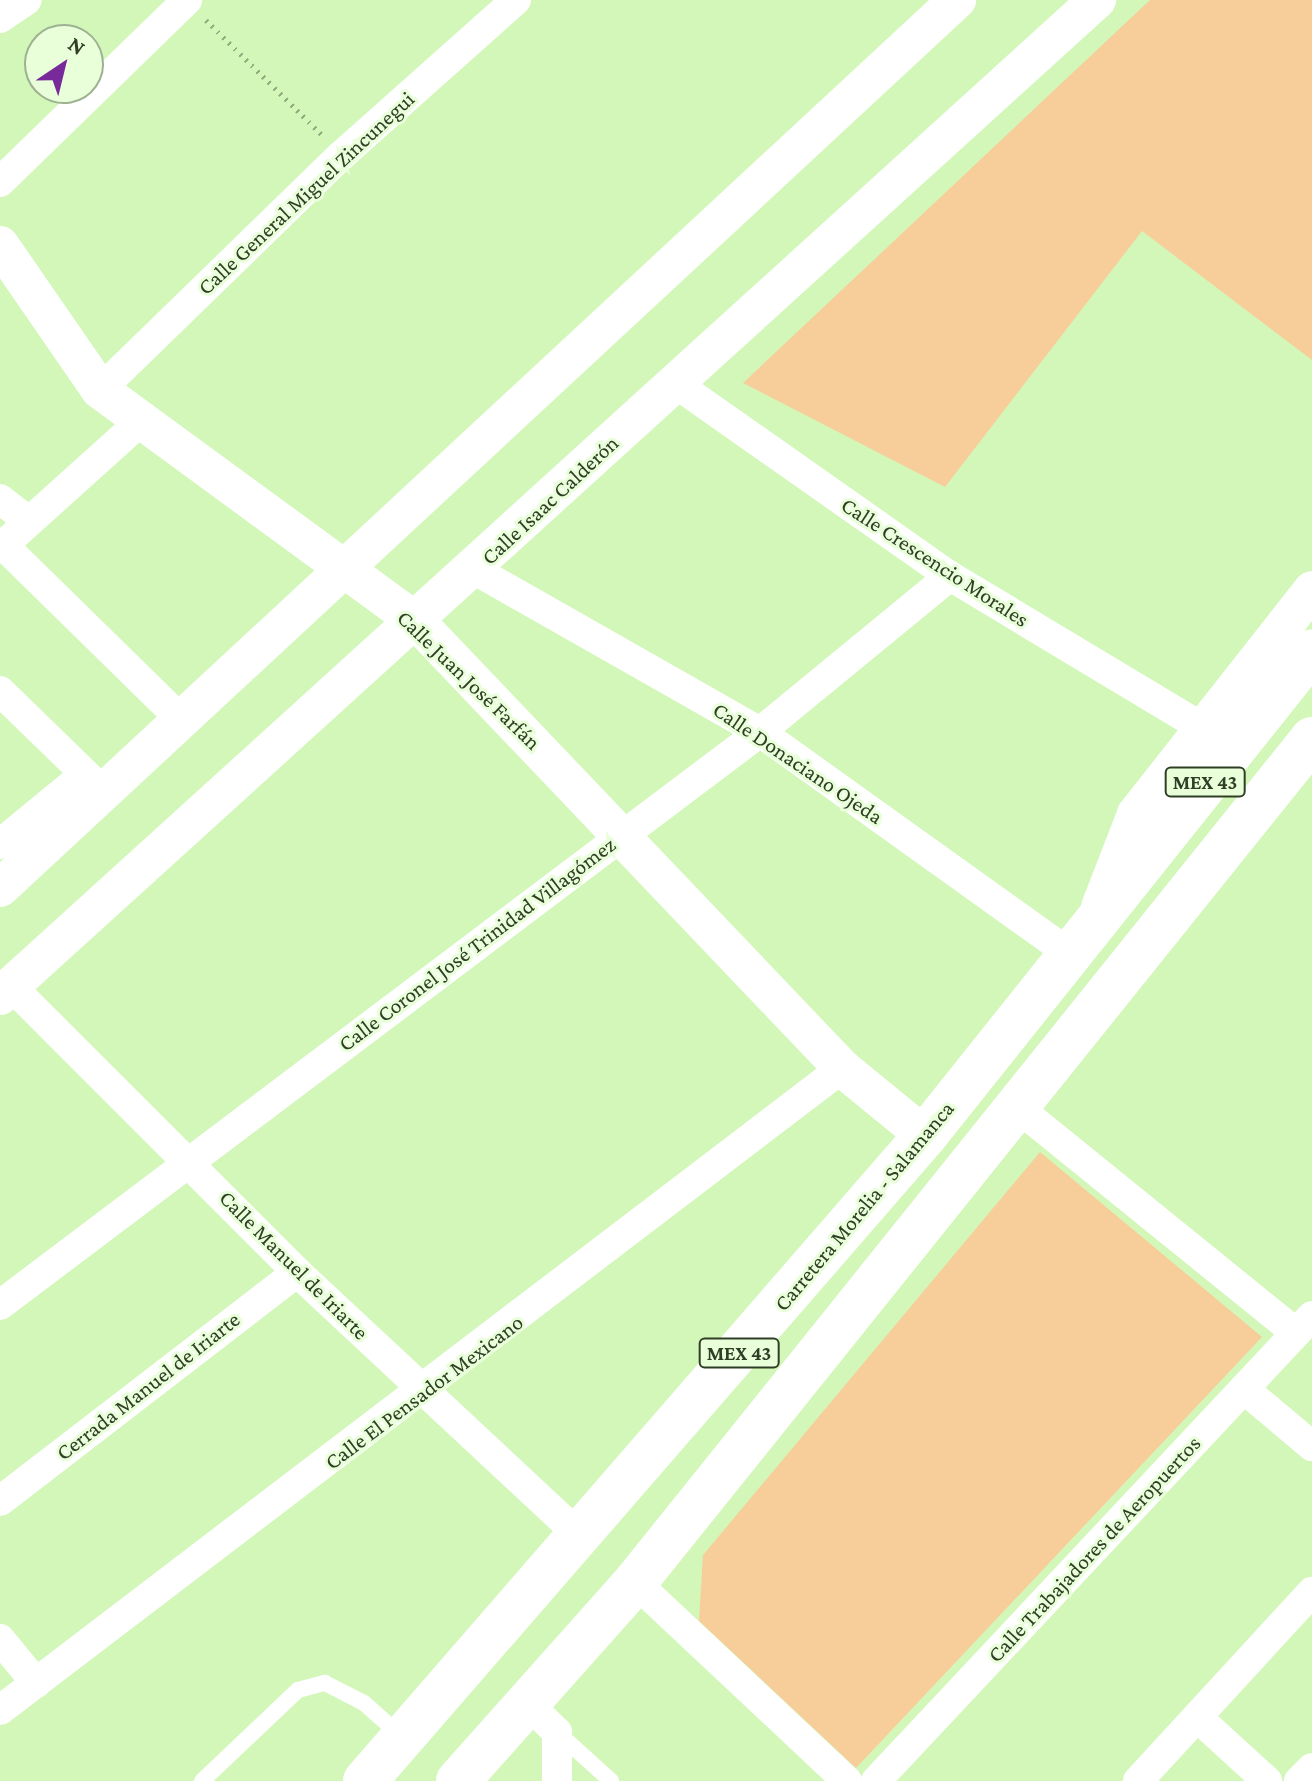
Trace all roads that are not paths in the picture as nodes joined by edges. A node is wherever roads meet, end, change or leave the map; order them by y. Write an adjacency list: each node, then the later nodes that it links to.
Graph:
1 (27, 0): 6 (street)
2 (516, 0): 10 (street, Calle General Miguel Zincunegui)
3 (957, 0): 15 (street)
4 (1097, 0): 9 (street, Calle Isaac Calderón)
5 (188, 1): 7 (street)
6 (0, 18)
7 (0, 182)
8 (0, 245): 10 (street, Calle Juan José Farfán)
9 (675, 383): 16 (street, Calle Isaac Calderón); 17 (street, Calle Crescencio Morales)
10 (100, 390): 11 (street, Calle Juan José Farfán)
11 (139, 423): 13 (street); 15 (street, Calle Juan José Farfán)
12 (0, 499): 13 (street)
13 (27, 520): 14 (street)
14 (2, 546): 22 (street)
15 (338, 567): 19 (street, Calle Juan José Farfán); 22 (street)
16 (475, 570): 19 (street, Calle Isaac Calderón); 24 (street, Calle Donaciano Ojeda)
17 (950, 576): 23 (street, Calle Crescencio Morales); 24 (street, Calle Coronel José Trinidad Villagómez)
18 (1312, 590): 23 (street)
19 (417, 622): 28 (street, Calle Juan José Farfán); 33 (street, Calle Isaac Calderón)
20 (1312, 651): 31 (highway, Carretera Morelia - Salamanca / MEX 43)
21 (0, 691): 27 (street)
22 (182, 720): 27 (street)
23 (1203, 728): 31 (street)
24 (760, 732): 28 (street, Calle Coronel José Trinidad Villagómez); 32 (street, Calle Donaciano Ojeda)
25 (1312, 739): 26 (highway, MEX 43)
26 (1296, 769): 35 (highway, MEX 43)
27 (96, 784): 29 (street); 30 (street)
28 (623, 834): 34 (street, Calle Juan José Farfán); 37 (street, Calle Coronel José Trinidad Villagómez)
29 (0, 844)
30 (0, 888)
31 (1098, 912): 32 (highway, Carretera Morelia - Salamanca / MEX 43)
32 (1067, 952): 36 (highway, Carretera Morelia - Salamanca / MEX 43)
33 (6, 991): 37 (street, Calle Manuel de Iriarte)
34 (842, 1068): 36 (street, Calle Juan José Farfán); 42 (street, Calle El Pensador Mexicano)
35 (1017, 1107): 40 (street); 46 (highway, MEX 43)
36 (925, 1136): 45 (highway, Carretera Morelia - Salamanca / MEX 43)
37 (190, 1160): 38 (street, Calle Manuel de Iriarte); 39 (street, Calle Coronel José Trinidad Villagómez)
38 (297, 1272): 42 (street, Calle Manuel de Iriarte); 44 (street, Cerrada Manuel de Iriarte)
39 (0, 1305)
40 (1304, 1325): 41 (street, Calle Trabajadores de Aeropuertos)
41 (1244, 1389): 43 (street); 62 (street, Calle Trabajadores de Aeropuertos)
42 (424, 1393): 45 (street, Calle Manuel de Iriarte); 49 (street, Calle El Pensador Mexicano)
43 (1312, 1446)
44 (0, 1501)
45 (582, 1538): 54 (highway, Carretera Morelia - Salamanca / MEX 43)
46 (635, 1582): 50 (highway, MEX 43); 61 (street)
47 (1312, 1592): 52 (street)
48 (0, 1639): 49 (street)
49 (36, 1683): 51 (street, Calle El Pensador Mexicano)
50 (527, 1703): 53 (street); 58 (highway, MEX 43)
51 (0, 1710)
52 (1197, 1717): 63 (street); 64 (street)
53 (557, 1732): 59 (street); 60 (lane)
54 (406, 1740): 56 (lane); 57 (highway, Carretera Morelia - Salamanca / MEX 43)
55 (1312, 1768): 65 (street)
56 (202, 1781)
57 (365, 1781)
58 (458, 1781)
59 (557, 1781)
60 (611, 1781)
61 (847, 1781)
62 (876, 1781)
63 (1138, 1781)
64 (1267, 1781)
65 (1299, 1781)

